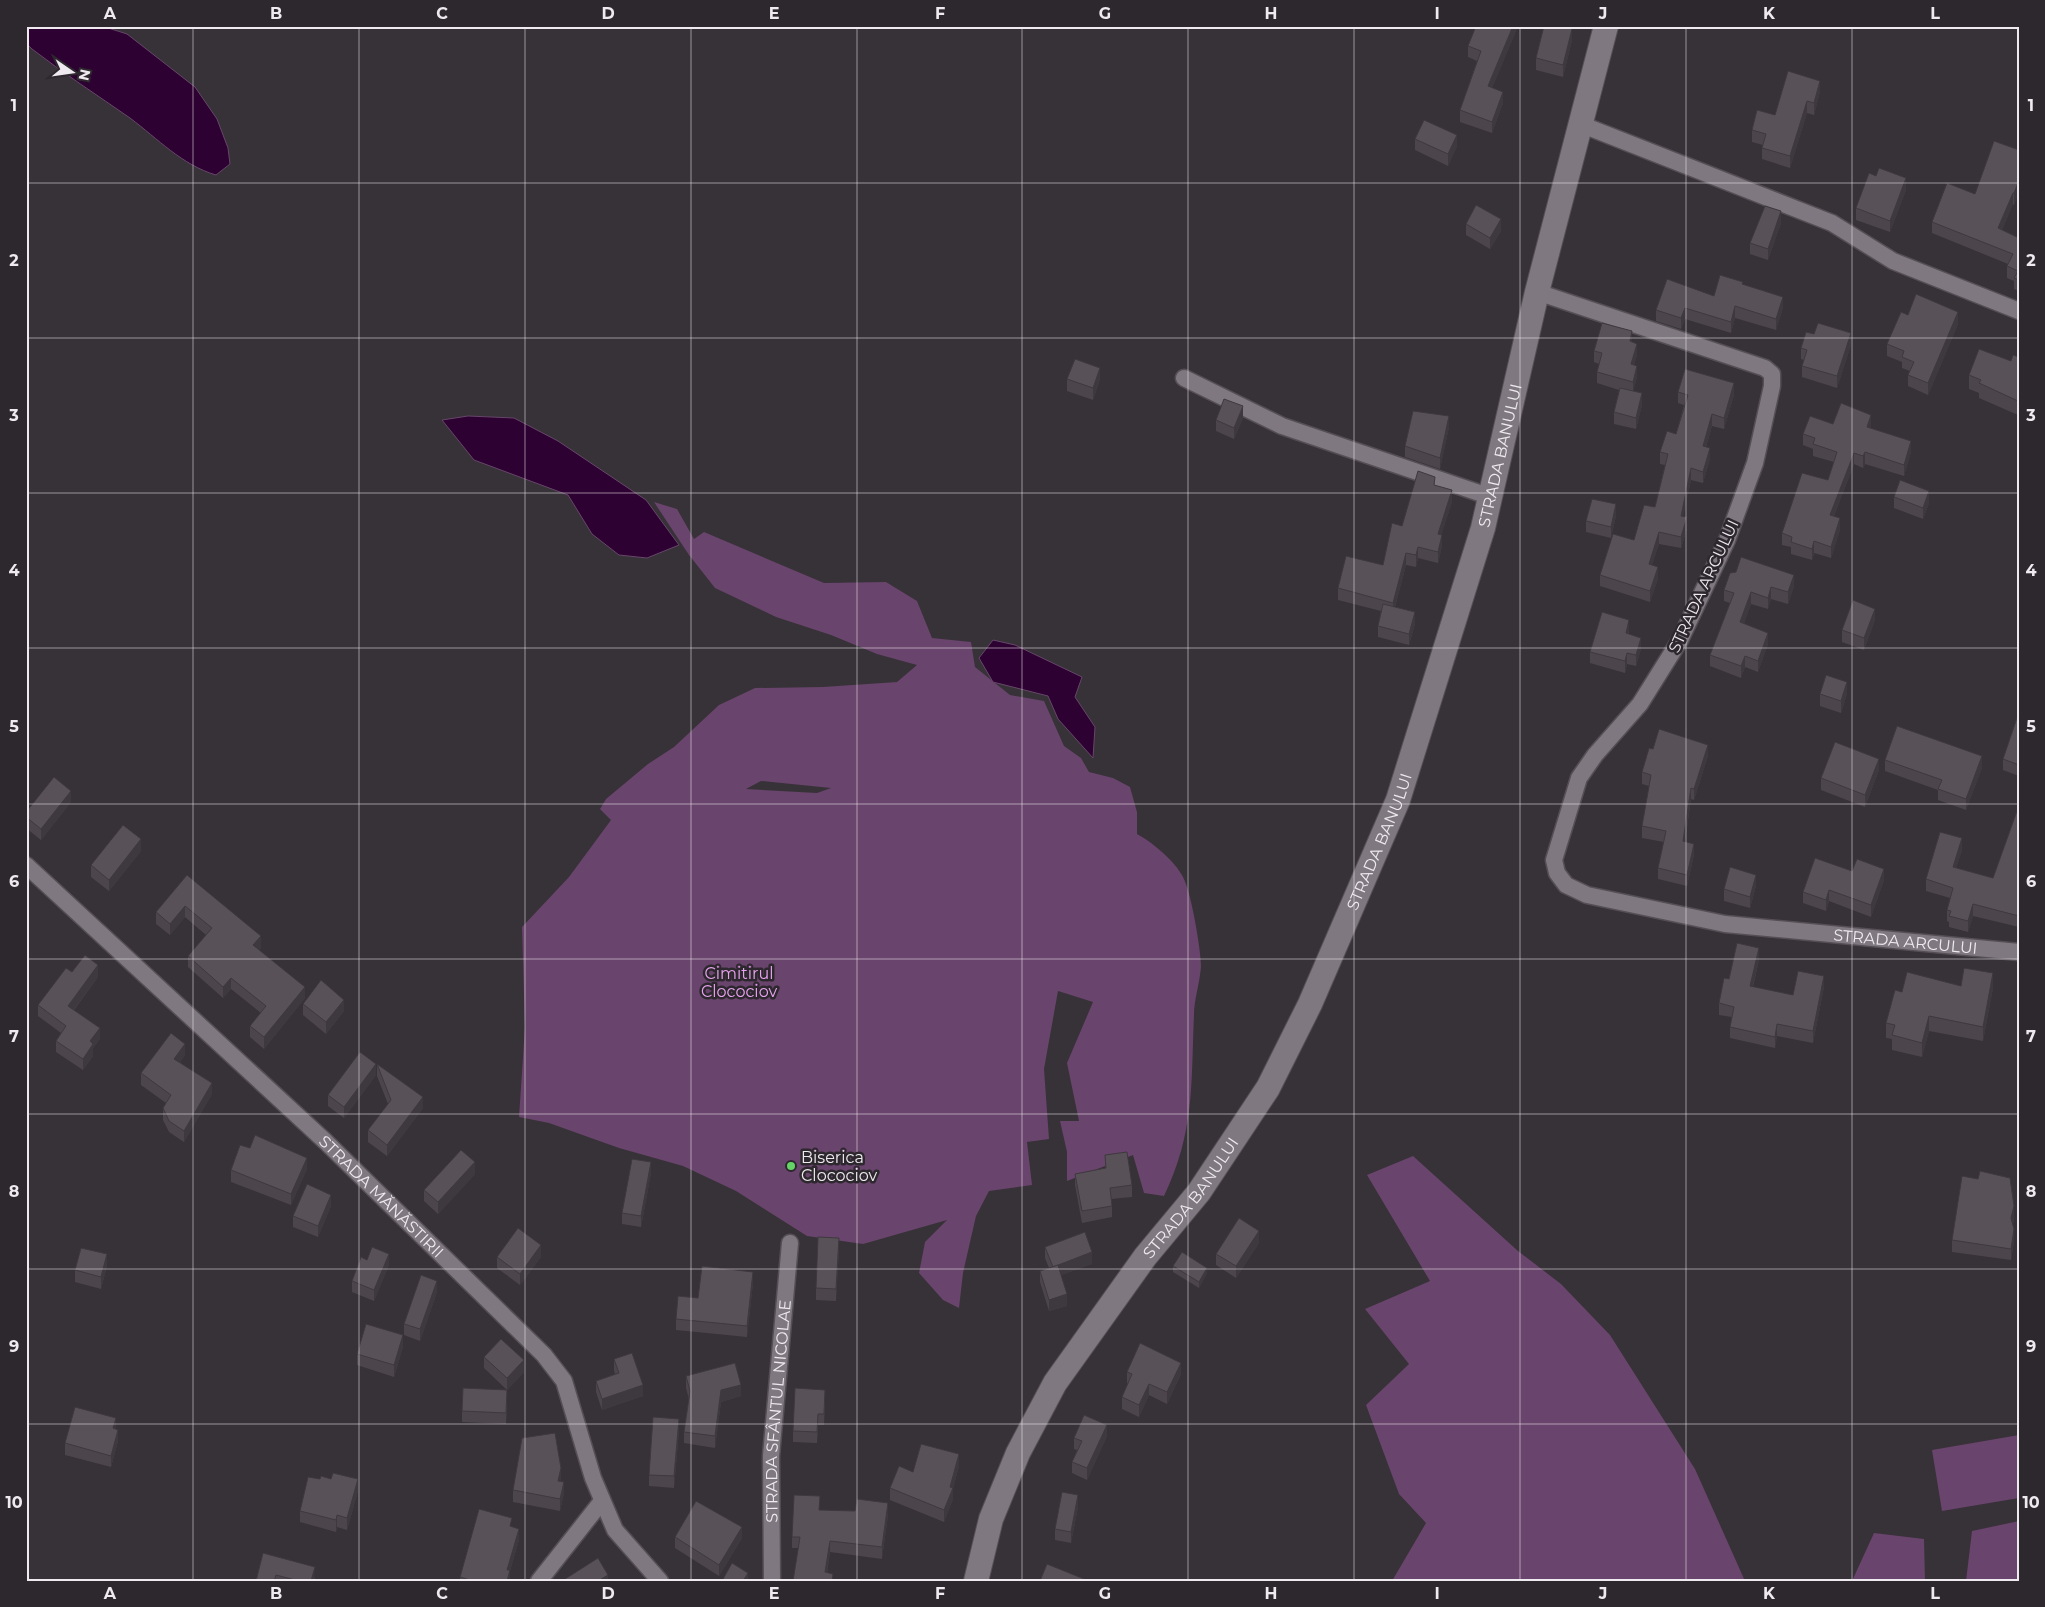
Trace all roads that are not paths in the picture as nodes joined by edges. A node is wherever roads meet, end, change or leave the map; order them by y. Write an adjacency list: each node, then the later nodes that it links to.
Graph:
1 (1606, 26): 2 (street, STRADA BANULUI)
2 (1580, 124): 3 (street, STRADA BANULUI); 4 (street)
3 (1537, 292): 6 (street, STRADA BANULUI); 8 (street, STRADA ARCULUI)
4 (2019, 311)
5 (1184, 378): 6 (street)
6 (1491, 497): 14 (street, STRADA BANULUI)
7 (26, 865): 10 (street, STRADA MĂNĂSTIRII)
8 (2019, 952)
9 (790, 1243): 13 (street, STRADA SFÂNTUL NICOLAE)
10 (602, 1501): 11 (street); 12 (street, STRADA MĂNĂSTIRII)
11 (539, 1581)
12 (660, 1581)
13 (772, 1581)
14 (976, 1581)

